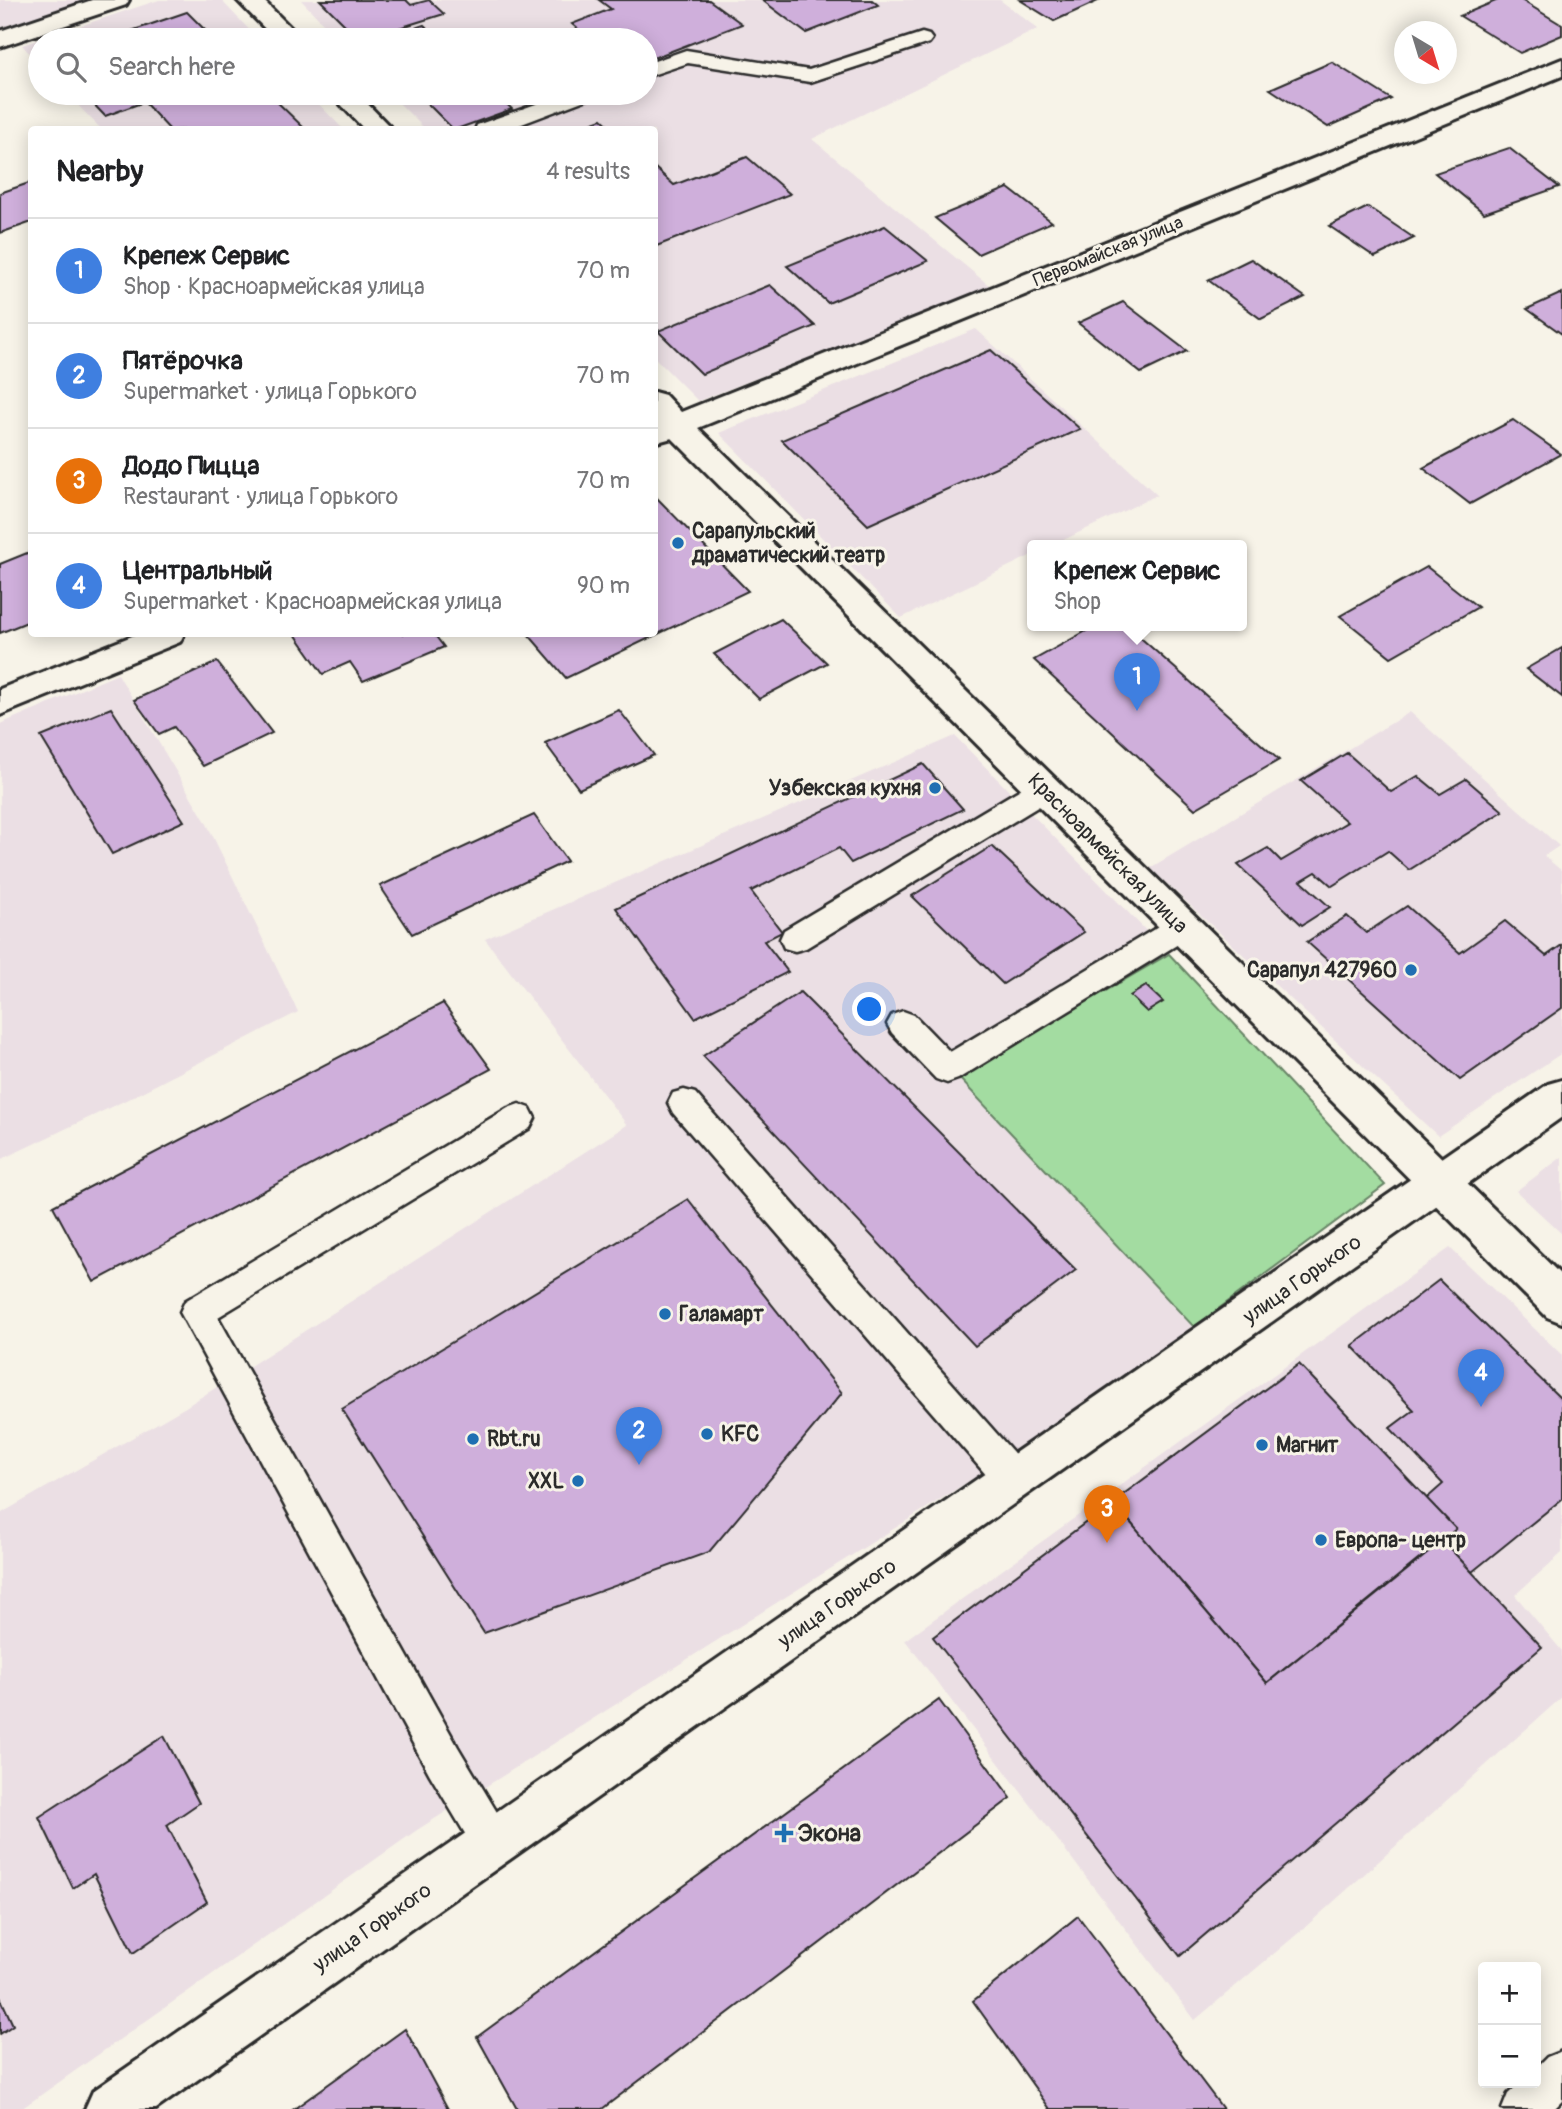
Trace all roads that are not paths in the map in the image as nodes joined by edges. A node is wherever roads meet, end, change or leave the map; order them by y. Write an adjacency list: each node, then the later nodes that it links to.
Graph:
1 (117, 0): 3 (street)
2 (249, 0): 4 (street)
3 (33, 28)
4 (278, 28)
5 (28, 30): 6 (street)
6 (0, 39)
7 (922, 39): 8 (lane)
8 (658, 66)
9 (1562, 67): 14 (street, Первомайская улица)
10 (355, 105): 12 (street)
11 (553, 105): 13 (lane)
12 (376, 126)
13 (496, 126)
14 (662, 420): 17 (street, Красноармейская улица)
15 (162, 637): 16 (street)
16 (0, 703)
17 (1044, 789): 18 (street, Красноармейская улица); 19 (lane)
18 (1182, 928): 20 (lane); 24 (street, Красноармейская улица)
19 (795, 939)
20 (903, 1024)
21 (1562, 1096): 24 (street, улица Горького)
22 (684, 1103): 26 (lane)
23 (519, 1118): 27 (lane)
24 (1439, 1184): 25 (street, Красноармейская улица); 26 (street, улица Горького)
25 (1562, 1304)
26 (1014, 1480): 27 (street, улица Горького)
27 (494, 1843): 29 (street, улица Горького)
28 (1562, 2072): 30 (lane)
29 (111, 2109)
30 (1523, 2109)

